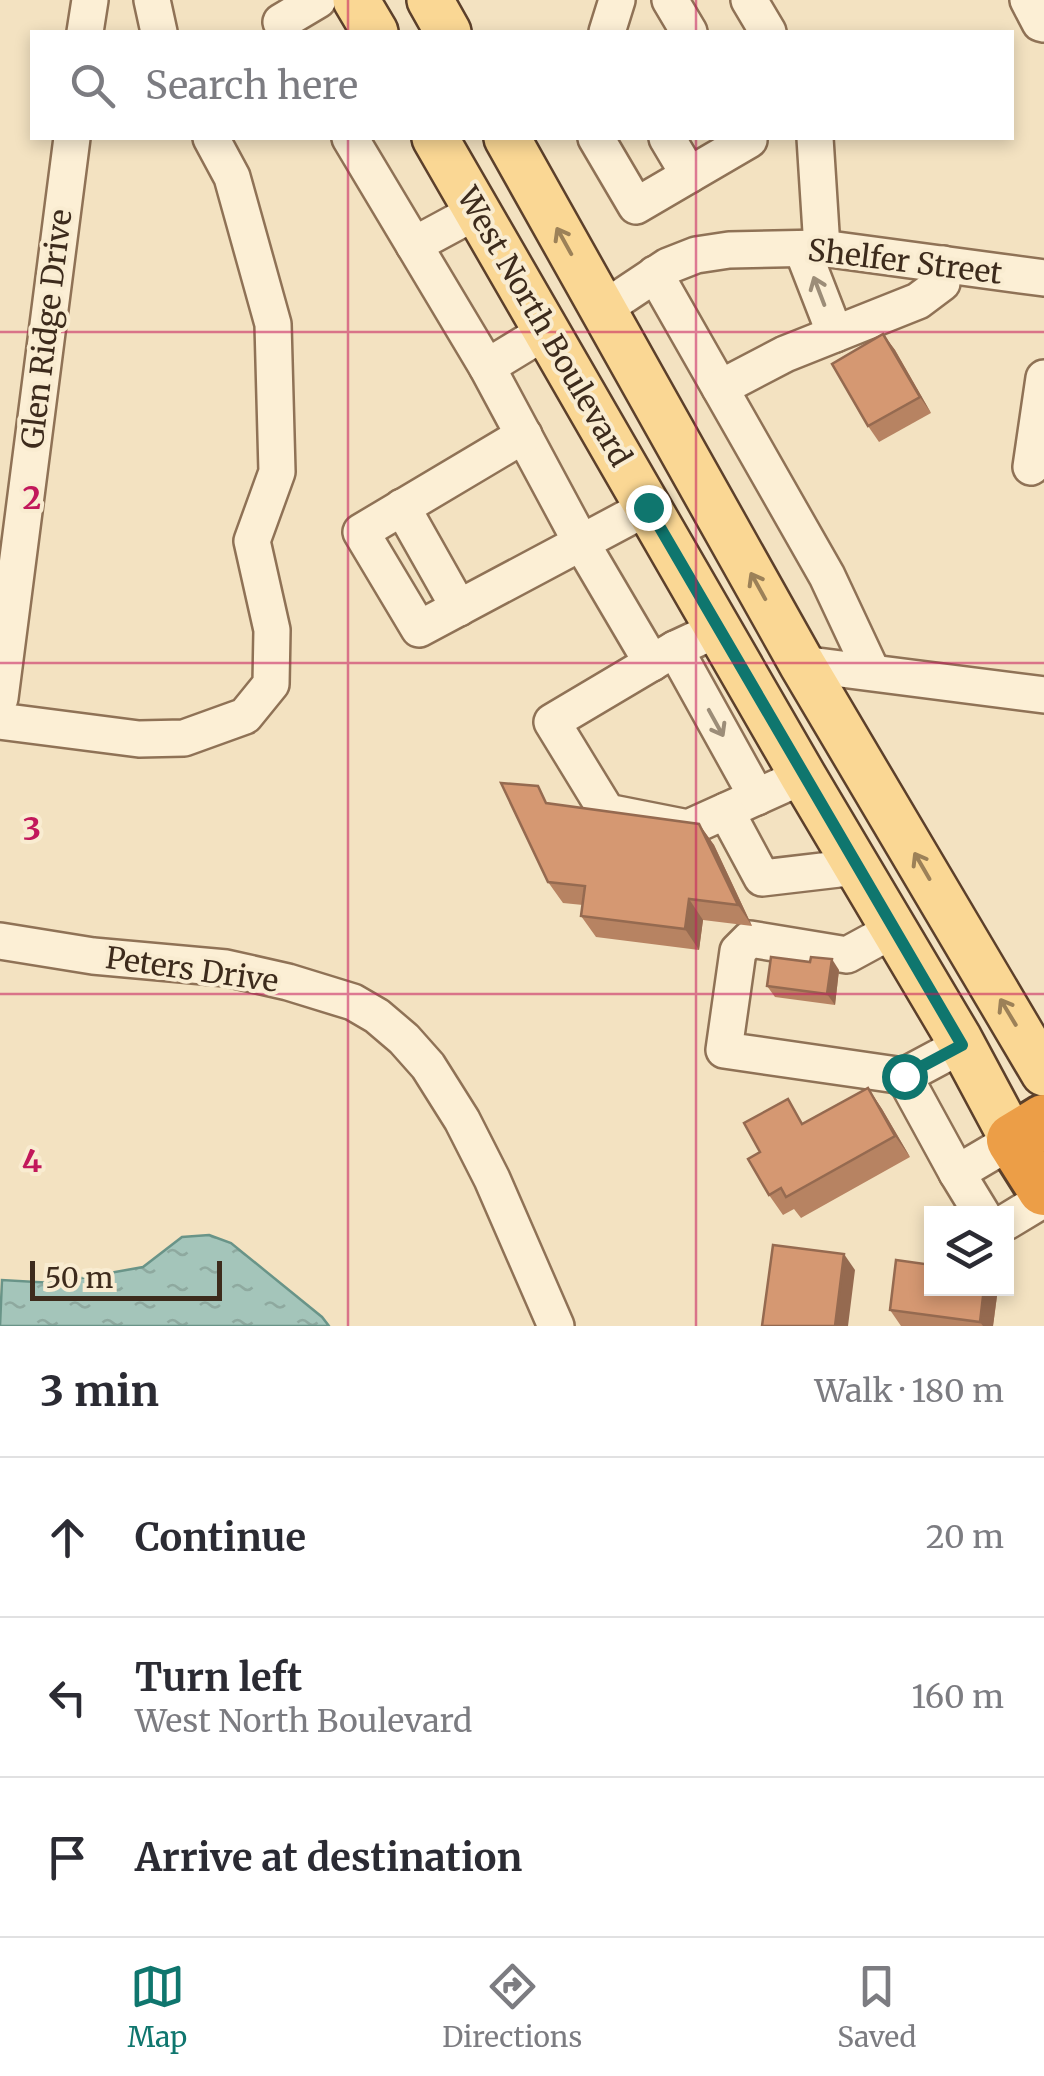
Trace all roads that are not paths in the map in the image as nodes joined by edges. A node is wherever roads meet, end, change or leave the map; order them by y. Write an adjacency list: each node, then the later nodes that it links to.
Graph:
1 (90, 0): 12 (street)
2 (152, 0): 13 (street)
3 (318, 0): 10 (street)
4 (356, 0): 14 (main road)
5 (430, 0): 15 (main road)
6 (617, 0): 16 (street)
7 (670, 0): 17 (street)
8 (749, 0): 18 (street)
9 (1028, 0): 11 (street)
10 (279, 18)
11 (1044, 24)
12 (86, 30)
13 (159, 30)
14 (374, 30)
15 (447, 30)
16 (608, 30)
17 (688, 30)
18 (767, 30)
19 (72, 140): 53 (street, Glen Ridge Drive)
20 (211, 140): 54 (street)
21 (351, 140): 30 (street)
22 (436, 140): 29 (main road, West North Boulevard)
23 (508, 140): 35 (main road, West North Boulevard, one-way to 23)
24 (597, 140): 28 (street)
25 (668, 140): 28 (street)
26 (749, 140): 28 (street)
27 (815, 140): 31 (street)
28 (689, 175)
29 (477, 211): 30 (street); 36 (main road, West North Boulevard)
30 (414, 245): 38 (street)
31 (812, 248): 32 (street, Shelfer Street); 33 (street, Shelfer Street); 37 (street, one-way to 31)
32 (943, 264): 34 (street, Shelfer Street); 37 (street)
33 (655, 274): 35 (street, Shelfer Street); 40 (street)
34 (1044, 278)
35 (602, 310): 50 (main road, West North Boulevard, one-way to 35)
36 (546, 331): 38 (street); 41 (main road, West North Boulevard)
37 (835, 334): 40 (street)
38 (488, 368): 42 (street)
39 (1044, 378): 43 (street)
40 (720, 388): 51 (street)
41 (598, 420): 45 (main road, West North Boulevard); 50 (main road)
42 (524, 435): 44 (street); 46 (street)
43 (1031, 467)
44 (402, 507): 47 (street); 47 (street)
45 (648, 507): 46 (street); 48 (main road, West North Boulevard)
46 (582, 544): 47 (street); 49 (street)
47 (458, 608)
48 (718, 628): 49 (street); 55 (main road, West North Boulevard)
49 (664, 656): 56 (street, one-way to 56); 56 (street)
50 (802, 664): 51 (street); 61 (main road, West North Boulevard, one-way to 50)
51 (872, 672): 52 (street)
52 (1044, 695)
53 (0, 698)
54 (0, 721)
55 (803, 776): 56 (street); 57 (main road, West North Boulevard)
56 (742, 804): 57 (street)
57 (856, 867): 58 (main road, West North Boulevard)
58 (893, 930): 60 (main road, West North Boulevard); 62 (street)
59 (0, 942): 69 (street, Peters Drive)
60 (962, 1045): 62 (street); 63 (main road, West North Boulevard)
61 (1044, 1073)
62 (904, 1076): 64 (street)
63 (1028, 1130): 64 (street); 65 (highway)
64 (957, 1173): 67 (street)
65 (1044, 1189)
66 (1044, 1199): 68 (street)
67 (977, 1206)
68 (1014, 1217)
69 (556, 1326)

